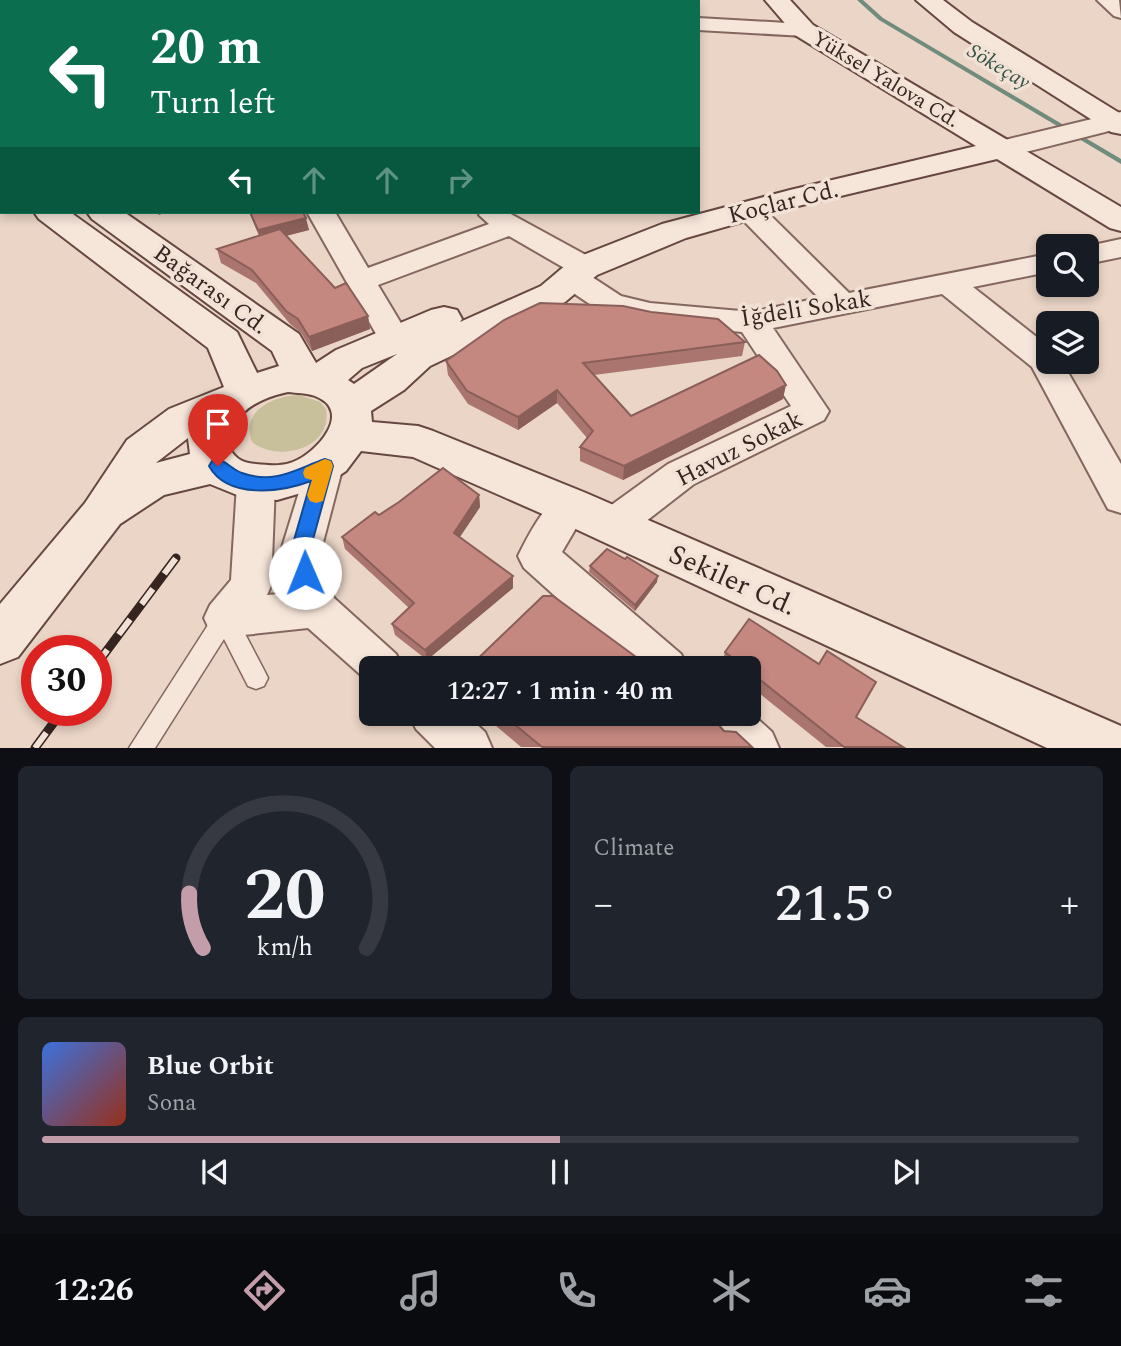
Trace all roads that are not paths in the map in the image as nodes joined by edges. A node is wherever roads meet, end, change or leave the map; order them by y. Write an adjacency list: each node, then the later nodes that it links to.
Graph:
1 (777, 0): 6 (main road, Yüksel Yalova Cd.)
2 (928, 0): 7 (main road)
3 (1107, 0): 4 (street)
4 (1121, 12)
5 (700, 24): 6 (street)
6 (804, 30): 8 (main road, Yüksel Yalova Cd.)
7 (1114, 124): 8 (main road, Koçlar Cd.)
8 (1013, 148): 9 (main road, Koçlar Cd.); 14 (main road, Yüksel Yalova Cd.)
9 (749, 210): 18 (main road, Koçlar Cd.); 21 (street)
10 (53, 214): 24 (main road)
11 (106, 214): 25 (main road, Bağarası Cd.)
12 (322, 214): 19 (street)
13 (498, 219): 18 (street, İğdeli Sokak); 19 (street)
14 (1121, 221)
15 (1121, 248): 16 (street)
16 (1099, 253)
17 (1036, 266): 20 (street, İğdeli Sokak)
18 (578, 272): 22 (street, İğdeli Sokak); 23 (main road, Koçlar Cd.); 25 (main road, Koçlar Cd.)
19 (360, 281): 23 (street)
20 (949, 284): 21 (street, İğdeli Sokak); 28 (street)
21 (842, 304): 22 (street, İğdeli Sokak)
22 (752, 322): 31 (street, Havuz Sokak)
23 (395, 340): 25 (main road, Koçlar Cd.)
24 (239, 395): 25 (main road); 26 (main road); 30 (main road)
25 (330, 413): 27 (main road); 29 (main road, Sekiler Cd.); 32 (street)
26 (218, 466): 27 (main road); 30 (main road)
27 (256, 484): 33 (street)
28 (1121, 498)
29 (570, 506): 31 (main road, Sekiler Cd.); 36 (street)
30 (101, 516): 34 (main road)
31 (613, 525): 43 (main road, Sekiler Cd.)
32 (316, 609): 33 (street); 35 (street)
33 (225, 618): 37 (lane); 40 (lane)
34 (0, 641)
35 (368, 656)
36 (652, 656)
37 (256, 678)
38 (445, 726): 41 (street)
39 (732, 726): 42 (street)
40 (141, 747)
41 (469, 747)
42 (756, 747)
43 (1108, 747)

